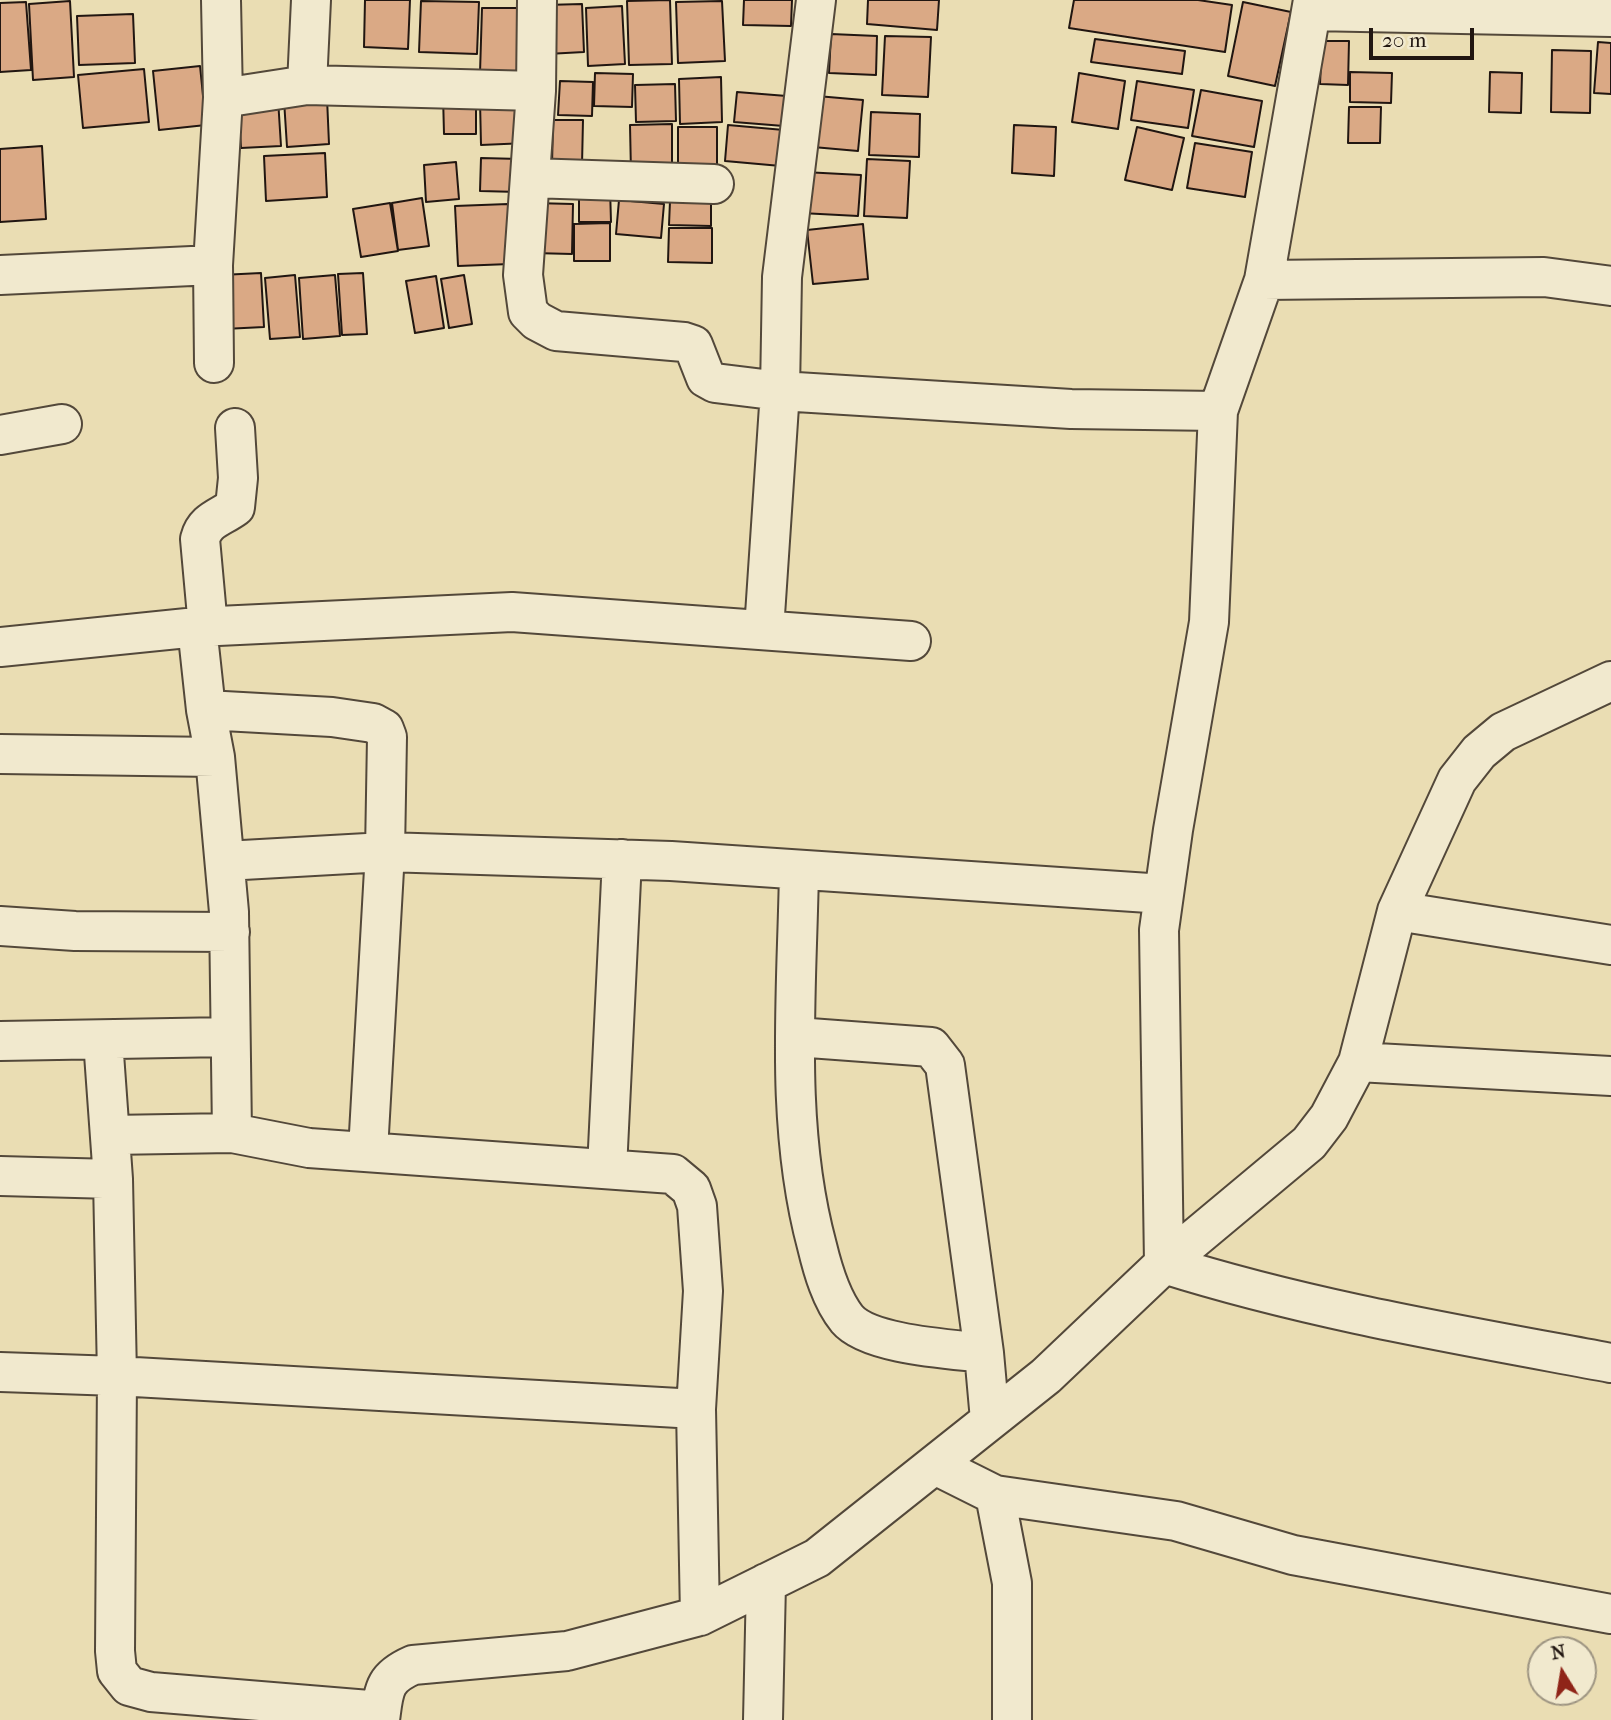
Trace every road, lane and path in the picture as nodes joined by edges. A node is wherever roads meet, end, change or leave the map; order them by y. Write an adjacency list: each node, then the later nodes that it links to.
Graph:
1 (221, 0): 9 (street)
2 (311, 0): 7 (street)
3 (537, 0): 8 (street)
4 (816, 0): 17 (street)
5 (1312, 5): 6 (street); 14 (street)
6 (1595, 11)
7 (307, 85): 8 (street); 9 (street)
8 (536, 90): 10 (street)
9 (223, 98): 12 (street)
10 (530, 178): 11 (street); 17 (street)
11 (715, 184)
12 (213, 265): 13 (street); 16 (street)
13 (0, 275)
14 (1264, 280): 15 (street); 18 (street)
15 (1611, 286)
16 (214, 363)
17 (780, 391): 18 (street); 23 (street)
18 (1218, 411): 34 (street)
19 (62, 424): 21 (street)
20 (235, 428): 22 (street)
21 (0, 435)
22 (202, 627): 23 (street); 25 (street); 27 (street)
23 (764, 630): 24 (street)
24 (911, 641)
25 (0, 647)
26 (1611, 681): 35 (street)
27 (206, 710): 29 (street); 30 (street)
28 (0, 754): 29 (street)
29 (215, 757): 32 (street)
30 (384, 852): 31 (street); 32 (street); 47 (street)
31 (622, 859): 33 (street); 48 (street)
32 (225, 861): 37 (street)
33 (799, 870): 34 (street); 40 (street)
34 (1164, 894): 51 (street)
35 (1397, 911): 38 (street); 43 (street)
36 (0, 926): 37 (street)
37 (230, 932): 39 (street)
38 (1611, 945)
39 (229, 1037): 41 (street); 45 (street)
40 (796, 1037): 52 (street); 52 (street)
41 (103, 1040): 42 (street); 46 (street)
42 (0, 1041)
43 (1357, 1062): 44 (street); 51 (street)
44 (1611, 1076)
45 (232, 1133): 46 (street); 47 (street)
46 (110, 1135): 50 (street)
47 (368, 1152): 48 (street)
48 (607, 1169): 56 (street)
49 (0, 1176): 50 (street)
50 (113, 1179): 55 (street)
51 (1164, 1264): 53 (street); 57 (street)
52 (984, 1353): 57 (street)
53 (1611, 1363)
54 (0, 1372): 55 (street)
55 (117, 1376): 56 (street); 63 (street)
56 (696, 1409): 62 (street)
57 (990, 1420): 58 (street)
58 (935, 1465): 59 (street); 60 (street)
59 (995, 1495): 61 (street); 65 (street)
60 (766, 1583): 62 (street); 64 (street)
61 (1611, 1614)
62 (699, 1616): 63 (street)
63 (380, 1716)
64 (763, 1720)
65 (1012, 1720)

